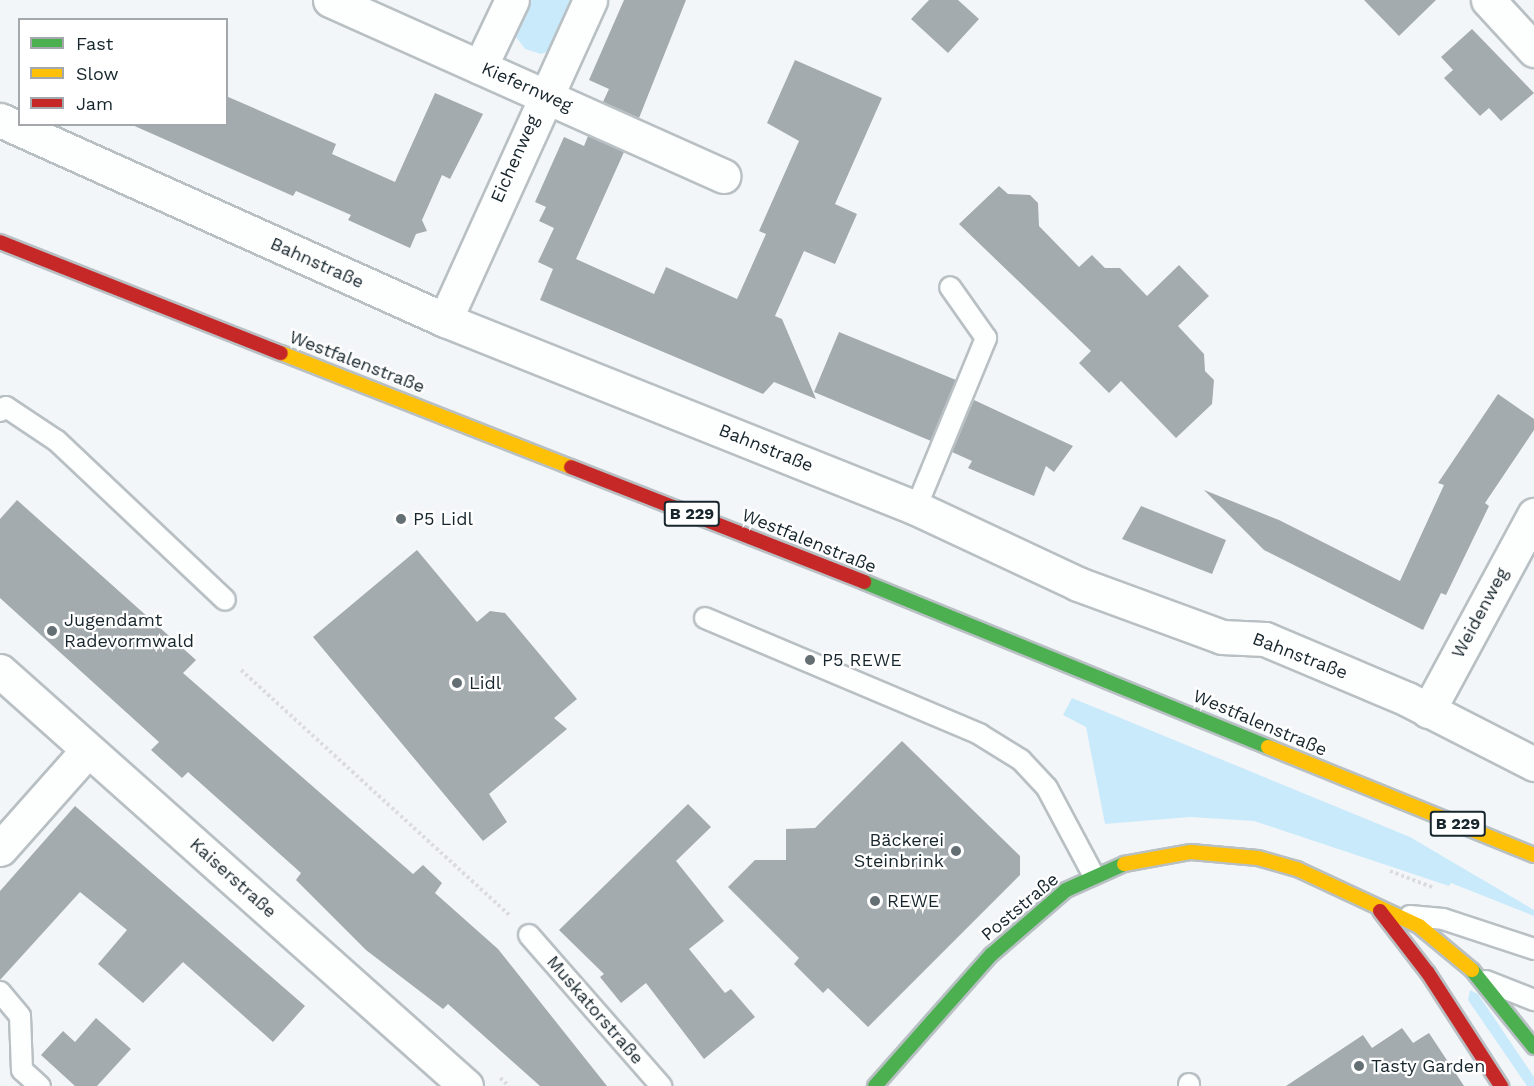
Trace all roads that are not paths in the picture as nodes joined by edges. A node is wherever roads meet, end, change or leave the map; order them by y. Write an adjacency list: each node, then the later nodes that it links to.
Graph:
1 (330, 0): 6 (street, Kiefernweg)
2 (512, 0): 6 (street)
3 (590, 0): 7 (street, Eichenweg)
4 (1488, 0): 5 (street)
5 (1534, 50)
6 (480, 67): 7 (street, Kiefernweg)
7 (544, 95): 9 (street, Kiefernweg); 12 (street, Eichenweg)
8 (0, 120): 12 (street, Bahnstraße)
9 (723, 176)
10 (0, 242): 23 (main road, Westfalenstraße / B 229)
11 (950, 287): 14 (lane)
12 (445, 320): 14 (street, Bahnstraße)
13 (0, 411): 16 (lane)
14 (916, 508): 19 (street, Bahnstraße)
15 (1534, 515): 19 (street, Weidenweg)
16 (225, 600)
17 (705, 618): 24 (lane)
18 (0, 671): 20 (street, Kaiserstraße)
19 (1428, 711): 21 (street, Bahnstraße)
20 (88, 750): 22 (street); 34 (street, Kaiserstraße)
21 (1534, 764)
22 (0, 849)
23 (1534, 855)
24 (1093, 874): 25 (main road, Poststraße); 36 (main road, Poststraße)
25 (1374, 906): 26 (main road, Poststraße); 37 (main road, Poststraße)
26 (1396, 915): 28 (lane); 29 (main road, Poststraße)
27 (530, 934): 35 (lane, Muskatorstraße)
28 (1534, 949)
29 (1484, 980): 31 (lane); 32 (main road, Poststraße)
30 (0, 992): 33 (lane)
31 (1534, 1000)
32 (1534, 1047)
33 (40, 1086)
34 (466, 1086)
35 (661, 1086)
36 (876, 1086)
37 (1501, 1086)

